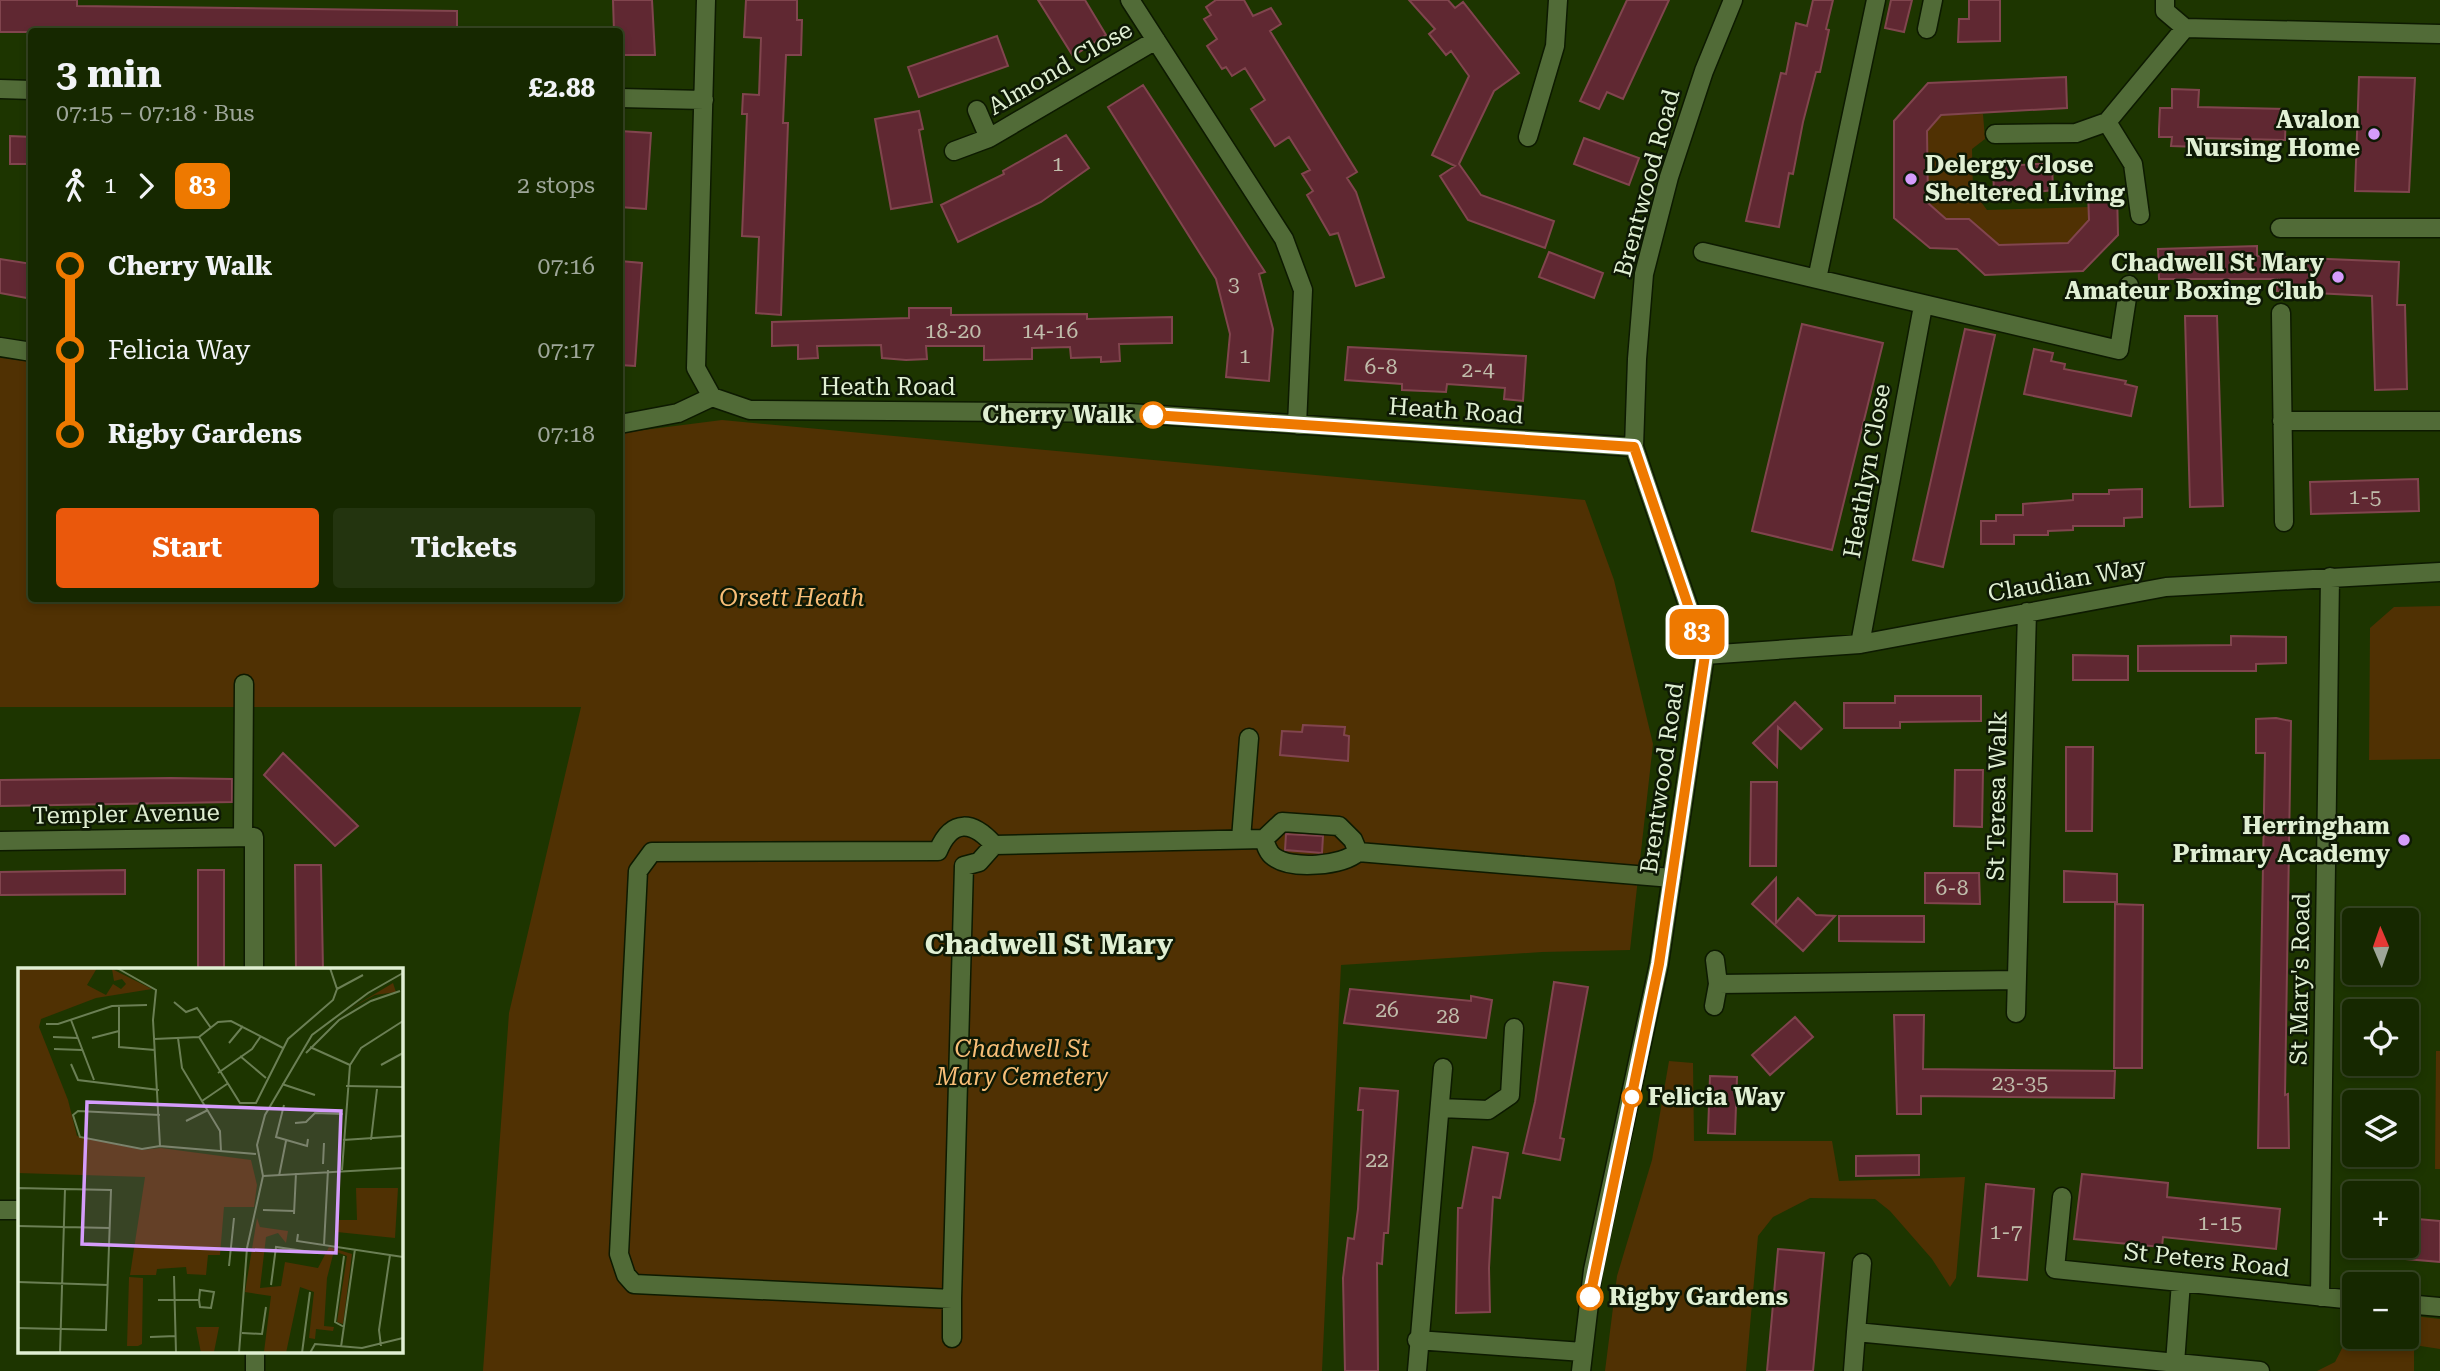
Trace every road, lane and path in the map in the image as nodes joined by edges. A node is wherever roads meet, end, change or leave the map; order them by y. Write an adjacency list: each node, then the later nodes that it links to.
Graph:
1 (706, 0): 15 (street)
2 (1130, 0): 11 (street)
3 (1558, 0): 19 (street)
4 (1733, 0): 37 (street, Brentwood Road)
5 (1876, 0): 26 (street)
6 (1933, 0): 9 (street)
7 (2165, 0): 8 (street)
8 (2185, 28): 10 (street); 17 (street)
9 (1927, 29)
10 (2440, 34)
11 (1156, 40): 20 (street, Almond Close); 36 (street)
12 (0, 89): 13 (street)
13 (28, 90)
14 (623, 99): 15 (street)
15 (704, 100): 32 (street)
16 (977, 110): 20 (street, Almond Close)
17 (2107, 121): 18 (street); 22 (street)
18 (1995, 134)
19 (1528, 137)
20 (989, 138): 21 (street, Almond Close)
21 (954, 151)
22 (2140, 215)
23 (2280, 228): 24 (street)
24 (2440, 228)
25 (1703, 252): 26 (street)
26 (1817, 279): 28 (street)
27 (2129, 285): 28 (street)
28 (1923, 306): 42 (street, Heathlyn Close)
29 (2281, 313): 33 (street)
30 (0, 347): 31 (street)
31 (28, 351)
32 (712, 397): 35 (street); 36 (street, Heath Road)
33 (2282, 421): 34 (street); 38 (street)
34 (2440, 421)
35 (623, 423)
36 (1297, 425): 37 (street, Heath Road)
37 (1634, 447): 43 (street, Brentwood Road)
38 (2284, 522)
39 (2440, 572): 40 (street, Claudian Way)
40 (2330, 578): 41 (street, Claudian Way); 69 (street, St Mary's Road)
41 (2026, 612): 42 (street, Claudian Way); 57 (street, St Teresa Walk)
42 (1860, 645): 43 (street, Claudian Way)
43 (1705, 655): 54 (street, Brentwood Road)
44 (244, 684): 46 (street)
45 (1249, 738): 47 (street)
46 (248, 837): 49 (street, Templer Avenue); 56 (street)
47 (1241, 839): 48 (street); 50 (street)
48 (1264, 839): 52 (street); 52 (street)
49 (0, 841)
50 (994, 845): 51 (street); 53 (street)
51 (938, 851): 53 (street); 70 (street)
52 (1358, 852): 54 (street)
53 (964, 866): 70 (street)
54 (1672, 878): 77 (street, Brentwood Road)
55 (1714, 960): 58 (street)
56 (254, 968)
57 (2017, 980): 58 (street); 60 (street, St Teresa Walk)
58 (1718, 984): 59 (street)
59 (1714, 1006)
60 (2016, 1013)
61 (1514, 1028): 63 (street)
62 (1443, 1068): 63 (street)
63 (1440, 1108): 76 (street)
64 (2062, 1197): 68 (street, St Peters Road)
65 (0, 1210): 66 (street)
66 (18, 1210)
67 (1862, 1263): 74 (street)
68 (2181, 1282): 69 (street, St Peters Road); 78 (street)
69 (2320, 1297): 71 (street, St Peters Road)
70 (952, 1299): 75 (street)
71 (2342, 1299)
72 (2419, 1305): 73 (street)
73 (2440, 1307)
74 (1856, 1332): 78 (street); 81 (street)
75 (952, 1338)
76 (1417, 1340): 77 (street); 79 (street)
77 (1583, 1352): 80 (street, Brentwood Road)
78 (2175, 1363): 82 (street)
79 (1417, 1371)
80 (1581, 1371)
81 (1853, 1371)
82 (2260, 1371)

